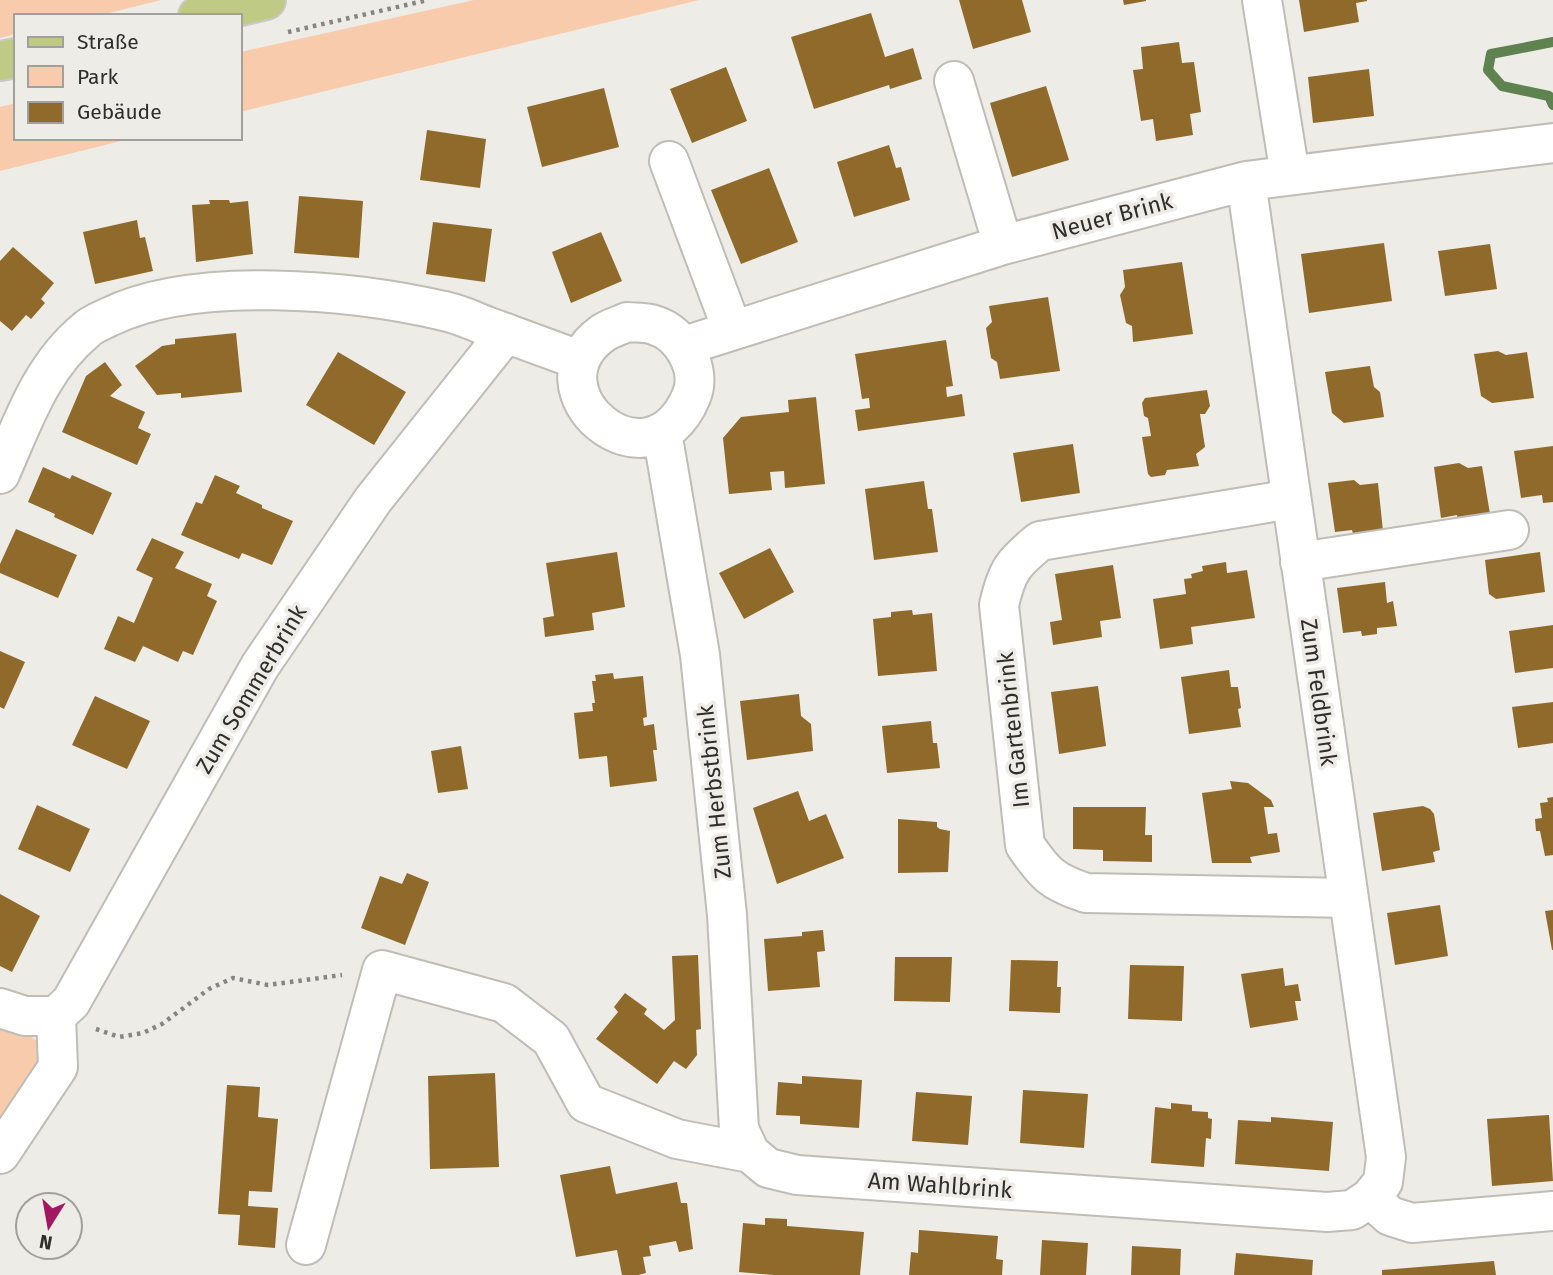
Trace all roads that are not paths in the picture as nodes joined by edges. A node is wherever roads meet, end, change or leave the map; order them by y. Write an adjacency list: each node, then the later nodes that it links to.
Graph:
1 (1262, 0): 7 (street)
2 (242, 17): 3 (main road)
3 (273, 17)
4 (954, 81): 9 (street)
5 (1553, 143): 7 (street, Neuer Brink)
6 (669, 161): 10 (street)
7 (1290, 175): 8 (street, Neuer Brink)
8 (1247, 181): 9 (street, Neuer Brink); 16 (street, Zum Feldbrink)
9 (1003, 245): 10 (street, Neuer Brink)
10 (732, 329): 12 (street, Neuer Brink)
11 (506, 333): 13 (street); 15 (street); 21 (street, Zum Sommerbrink)
12 (684, 346): 13 (street); 14 (street)
13 (579, 360): 14 (street)
14 (662, 432): 22 (street, Zum Herbstbrink)
15 (0, 474)
16 (1291, 499): 18 (street, Zum Feldbrink); 19 (street, Im Gartenbrink)
17 (1509, 530): 18 (street)
18 (1300, 562): 19 (street, Zum Feldbrink)
19 (1349, 898): 24 (street, Zum Feldbrink)
20 (0, 1008): 21 (street)
21 (55, 1016): 23 (street)
22 (750, 1153): 24 (street, Am Wahlbrink); 26 (street, Am Wahlbrink)
23 (0, 1154)
24 (1370, 1198): 25 (street)
25 (1553, 1210)
26 (306, 1245)

